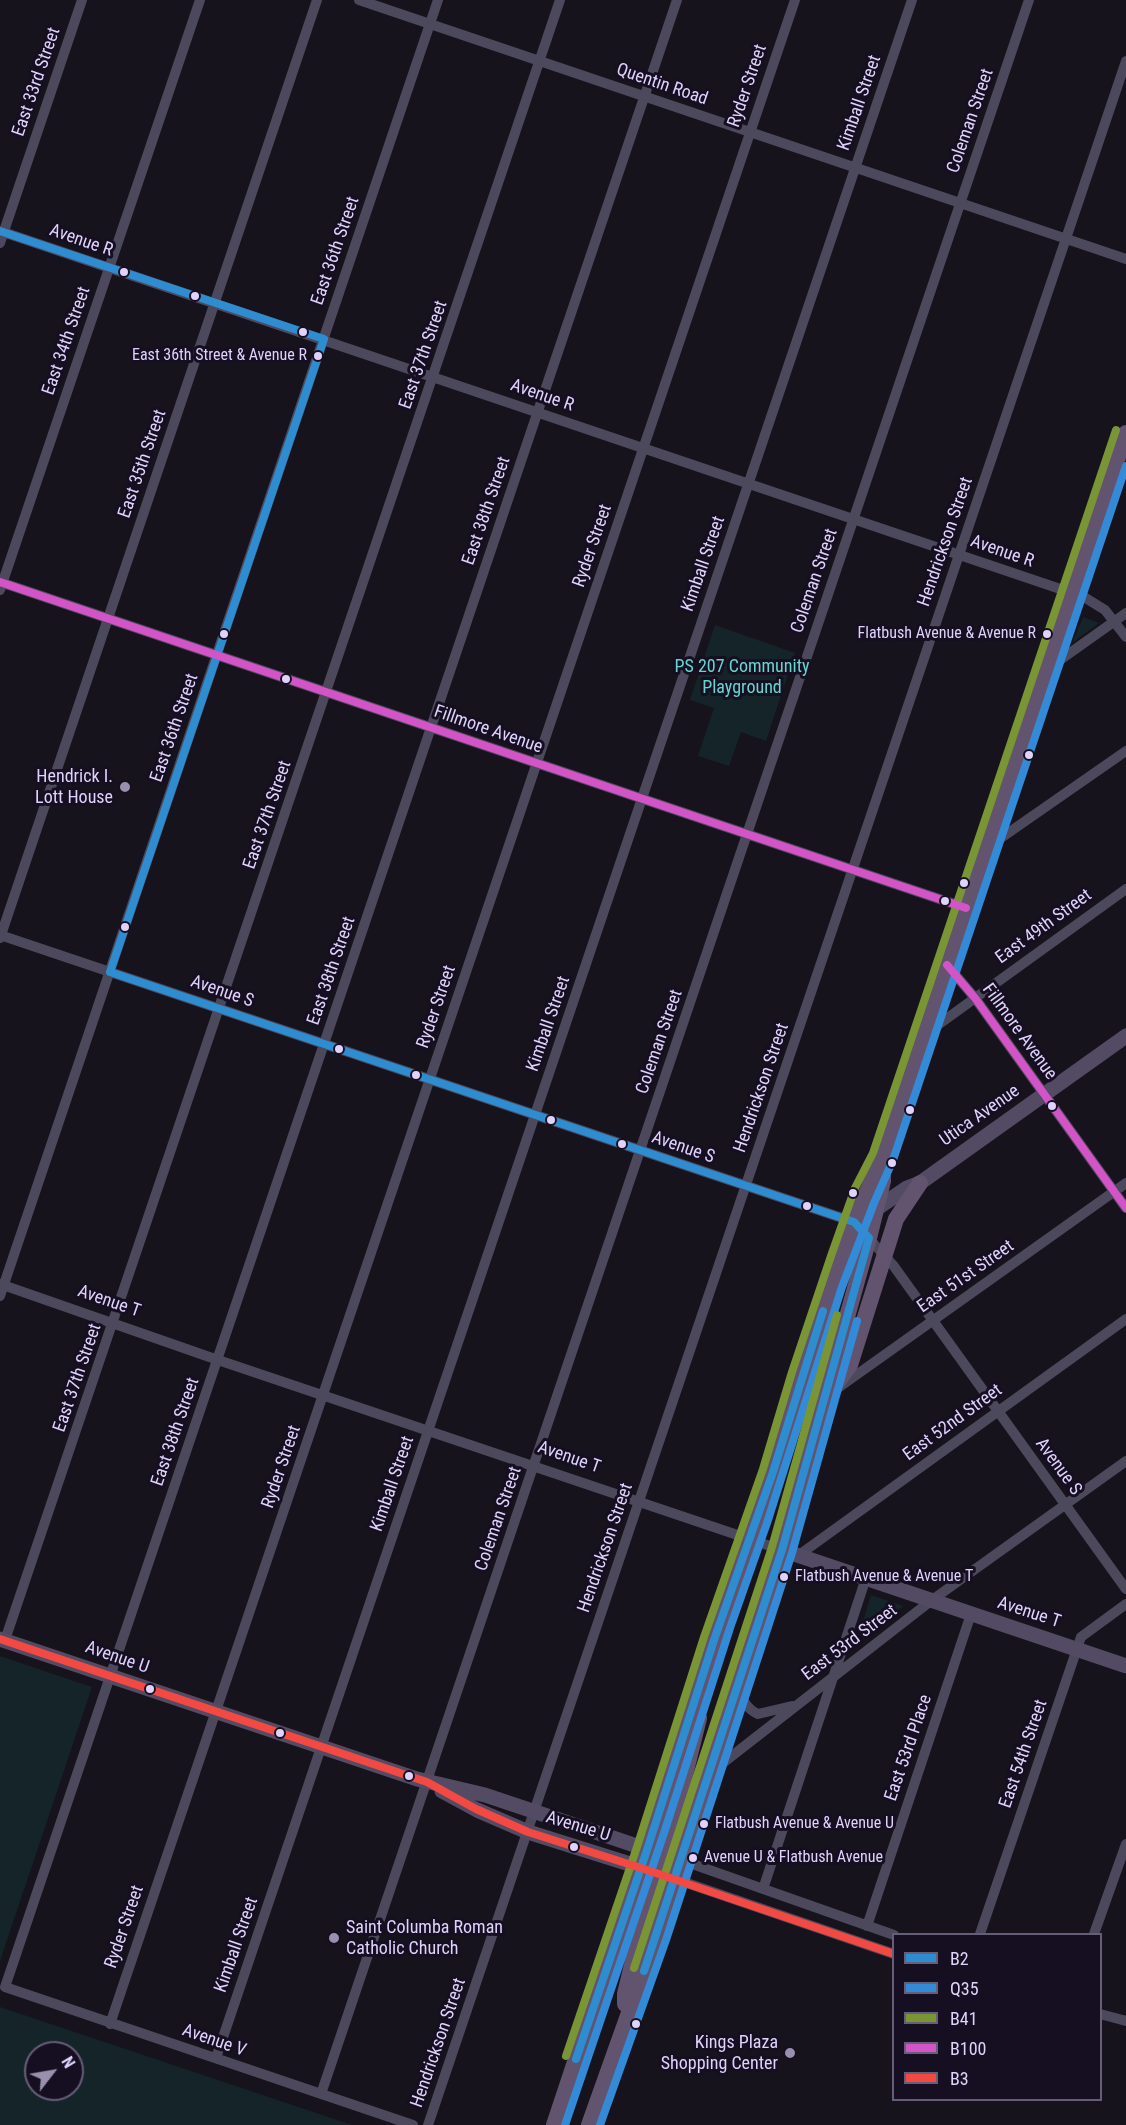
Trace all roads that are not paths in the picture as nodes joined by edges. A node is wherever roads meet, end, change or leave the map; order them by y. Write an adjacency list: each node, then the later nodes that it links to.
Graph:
1 (82, 0): 18 (street, East 33rd Street)
2 (200, 0): 21 (street, East 34th Street)
3 (317, 0): 22 (street, East 35th Street)
4 (358, 0): 11 (street, Quentin Road)
5 (438, 0): 11 (street, East 36th Street)
6 (560, 0): 12 (street, East 37th Street)
7 (677, 0): 14 (street, East 38th Street)
8 (795, 0): 15 (street, Ryder Street)
9 (912, 0): 16 (street, Kimball Street)
10 (1029, 0): 17 (street, Coleman Street)
11 (430, 24): 12 (street, Quentin Road); 23 (street, East 36th Street)
12 (540, 61): 14 (street, Quentin Road); 24 (street, East 37th Street)
13 (1126, 62): 19 (street, Hendrickson Street)
14 (644, 96): 15 (street, Quentin Road); 25 (street, East 38th Street)
15 (750, 132): 16 (street, Quentin Road); 27 (street, Ryder Street)
16 (855, 168): 17 (street, Quentin Road); 29 (street, Kimball Street)
17 (960, 203): 19 (street, Quentin Road); 30 (street, Coleman Street)
18 (1, 235): 21 (street, Avenue R)
19 (1066, 239): 20 (street, Quentin Road); 31 (street, Hendrickson Street)
20 (1126, 259)
21 (109, 267): 22 (street, Avenue R); 32 (street, East 34th Street)
22 (214, 303): 23 (street, Avenue R); 35 (street, East 35th Street)
23 (324, 339): 24 (street, Avenue R); 38 (street, East 36th Street)
24 (434, 376): 25 (street, Avenue R); 40 (street, East 37th Street)
25 (538, 412): 27 (street, Avenue R); 41 (street, East 38th Street)
26 (1126, 433): 28 (main road)
27 (643, 448): 29 (street, Avenue R); 43 (street, Ryder Street)
28 (1120, 468): 33 (main road)
29 (748, 483): 30 (street, Avenue R); 44 (street, Kimball Street)
30 (854, 519): 31 (street, Avenue R); 45 (street, Coleman Street)
31 (959, 555): 33 (street, Avenue R); 47 (street, Hendrickson Street)
32 (1, 585): 35 (street, Fillmore Avenue)
33 (1072, 594): 36 (street, Avenue R); 39 (main road)
34 (1126, 613): 36 (street)
35 (108, 619): 38 (street, Fillmore Avenue); 50 (street, East 35th Street)
36 (1115, 621): 37 (street, Avenue R); 39 (street)
37 (1126, 637)
38 (216, 656): 40 (street, Fillmore Avenue); 52 (street, East 36th Street)
39 (1046, 670): 46 (main road)
40 (326, 693): 41 (street, Fillmore Avenue); 54 (street, East 37th Street)
41 (431, 728): 43 (street, Fillmore Avenue); 57 (street, East 38th Street)
42 (1126, 751): 46 (street)
43 (537, 763): 44 (street, Fillmore Avenue); 58 (street, Ryder Street)
44 (642, 799): 45 (street, Fillmore Avenue); 60 (street, Kimball Street)
45 (747, 835): 47 (street, Fillmore Avenue); 61 (street, Coleman Street)
46 (985, 849): 49 (main road)
47 (852, 870): 49 (street, Fillmore Avenue); 65 (street, Hendrickson Street)
48 (1126, 889): 53 (street, East 49th Street)
49 (966, 908): 51 (main road)
50 (0, 936): 52 (street, Avenue S)
51 (946, 965): 53 (street, Fillmore Avenue); 55 (main road)
52 (110, 972): 54 (street, Avenue S); 72 (street, East 36th Street)
53 (975, 998): 55 (street, East 49th Street); 59 (street, Fillmore Avenue)
54 (220, 1009): 57 (street, Avenue S); 75 (street, East 37th Street)
55 (924, 1035): 62 (main road)
56 (1126, 1036): 59 (main road, Utica Avenue)
57 (325, 1044): 58 (street, Avenue S); 76 (street, East 38th Street)
58 (430, 1080): 60 (street, Avenue S); 77 (street, Ryder Street)
59 (1045, 1094): 63 (main road, Utica Avenue); 66 (street, Fillmore Avenue)
60 (536, 1115): 61 (street, Avenue S); 80 (street, Kimball Street)
61 (640, 1151): 65 (street, Avenue S); 82 (street, Coleman Street)
62 (883, 1157): 67 (main road); 69 (main road)
63 (920, 1183): 67 (main road, Utica Avenue); 71 (main road)
64 (1126, 1183): 66 (street, East 51st Street)
65 (746, 1186): 69 (street, Avenue S); 83 (street, Hendrickson Street)
66 (1114, 1191): 68 (street, Fillmore Avenue); 74 (street, East 51st Street)
67 (877, 1208): 69 (main road, Utica Avenue); 70 (main road)
68 (1126, 1208)
69 (854, 1222): 70 (street, Avenue S); 85 (main road)
70 (869, 1238): 71 (street, Avenue S); 78 (main road)
71 (884, 1254): 74 (street, Avenue S); 78 (main road)
72 (1, 1289): 75 (street, Avenue T)
73 (1126, 1319): 79 (street, East 52nd Street)
74 (934, 1321): 78 (street, East 51st Street); 79 (street, Avenue S)
75 (113, 1324): 76 (street, Avenue T); 93 (street, East 37th Street)
76 (218, 1360): 77 (street, Avenue T); 97 (street, East 38th Street)
77 (323, 1396): 80 (street, Avenue T); 101 (street, Ryder Street)
78 (825, 1397): 86 (main road)
79 (998, 1411): 84 (street, Avenue S); 87 (street, East 52nd Street)
80 (429, 1431): 82 (street, Avenue T); 102 (street, Kimball Street)
81 (1126, 1461): 84 (street, East 53rd Street)
82 (534, 1467): 83 (street, Avenue T); 104 (street, Coleman Street)
83 (639, 1502): 85 (street, Avenue T); 105 (street, Hendrickson Street)
84 (1065, 1505): 89 (street, Avenue S); 90 (street, East 53rd Street)
85 (751, 1538): 86 (street, Avenue T); 99 (main road)
86 (782, 1550): 87 (main road, Avenue T); 96 (main road)
87 (799, 1555): 88 (main road, Avenue T)
88 (866, 1578): 90 (main road, Avenue T); 98 (street)
89 (1126, 1589)
90 (932, 1600): 92 (main road, Avenue T); 98 (street, East 53rd Street)
91 (1126, 1604): 94 (street, East 54th Street)
92 (971, 1614): 94 (main road, Avenue T); 115 (street, East 53rd Place)
93 (3, 1640): 97 (main road, Avenue U)
94 (1077, 1649): 95 (main road, Avenue T); 116 (street, East 54th Street)
95 (1126, 1666)
96 (741, 1673): 100 (street, East 53rd Street); 103 (main road)
97 (110, 1676): 101 (main road, Avenue U); 120 (street, East 38th Street)
98 (833, 1677): 100 (street, East 53rd Street); 114 (street)
99 (699, 1687): 108 (main road); 109 (main road)
100 (798, 1704): 103 (street, East 53rd Street)
101 (216, 1712): 102 (main road, Avenue U); 123 (street, Ryder Street)
102 (321, 1747): 104 (main road, Avenue U); 125 (street, Kimball Street)
103 (710, 1774): 110 (main road)
104 (427, 1782): 105 (main road, Avenue U); 106 (main road, Avenue U); 126 (street, Coleman Street)
105 (535, 1812): 106 (street, Hendrickson Street); 108 (main road, Avenue U)
106 (528, 1832): 111 (main road, Avenue U); 128 (street, Hendrickson Street)
107 (1126, 1844): 117 (street)
108 (647, 1850): 109 (main road, Avenue U); 111 (main road); 112 (main road)
109 (664, 1855): 110 (main road, Avenue U); 113 (main road)
110 (681, 1860): 113 (main road); 114 (street, Avenue U)
111 (641, 1868): 112 (main road, Avenue U); 129 (main road)
112 (658, 1874): 113 (main road, Avenue U); 124 (main road)
113 (675, 1879): 119 (street, Avenue U); 124 (main road)
114 (763, 1889): 115 (street, Avenue U)
115 (867, 1926): 118 (street, Avenue U)
116 (981, 1933)
117 (1095, 1933)
118 (892, 1934)
119 (892, 1953)
120 (5, 1987): 123 (street, Avenue V)
121 (1102, 2014): 122 (street)
122 (1126, 2021)
123 (110, 2024): 125 (street, Avenue V)
124 (625, 2026): 130 (main road)
125 (216, 2058): 126 (street, Avenue V)
126 (321, 2094): 127 (street, Avenue V)
127 (413, 2125)
128 (428, 2125)
129 (554, 2125)
130 (589, 2125)

